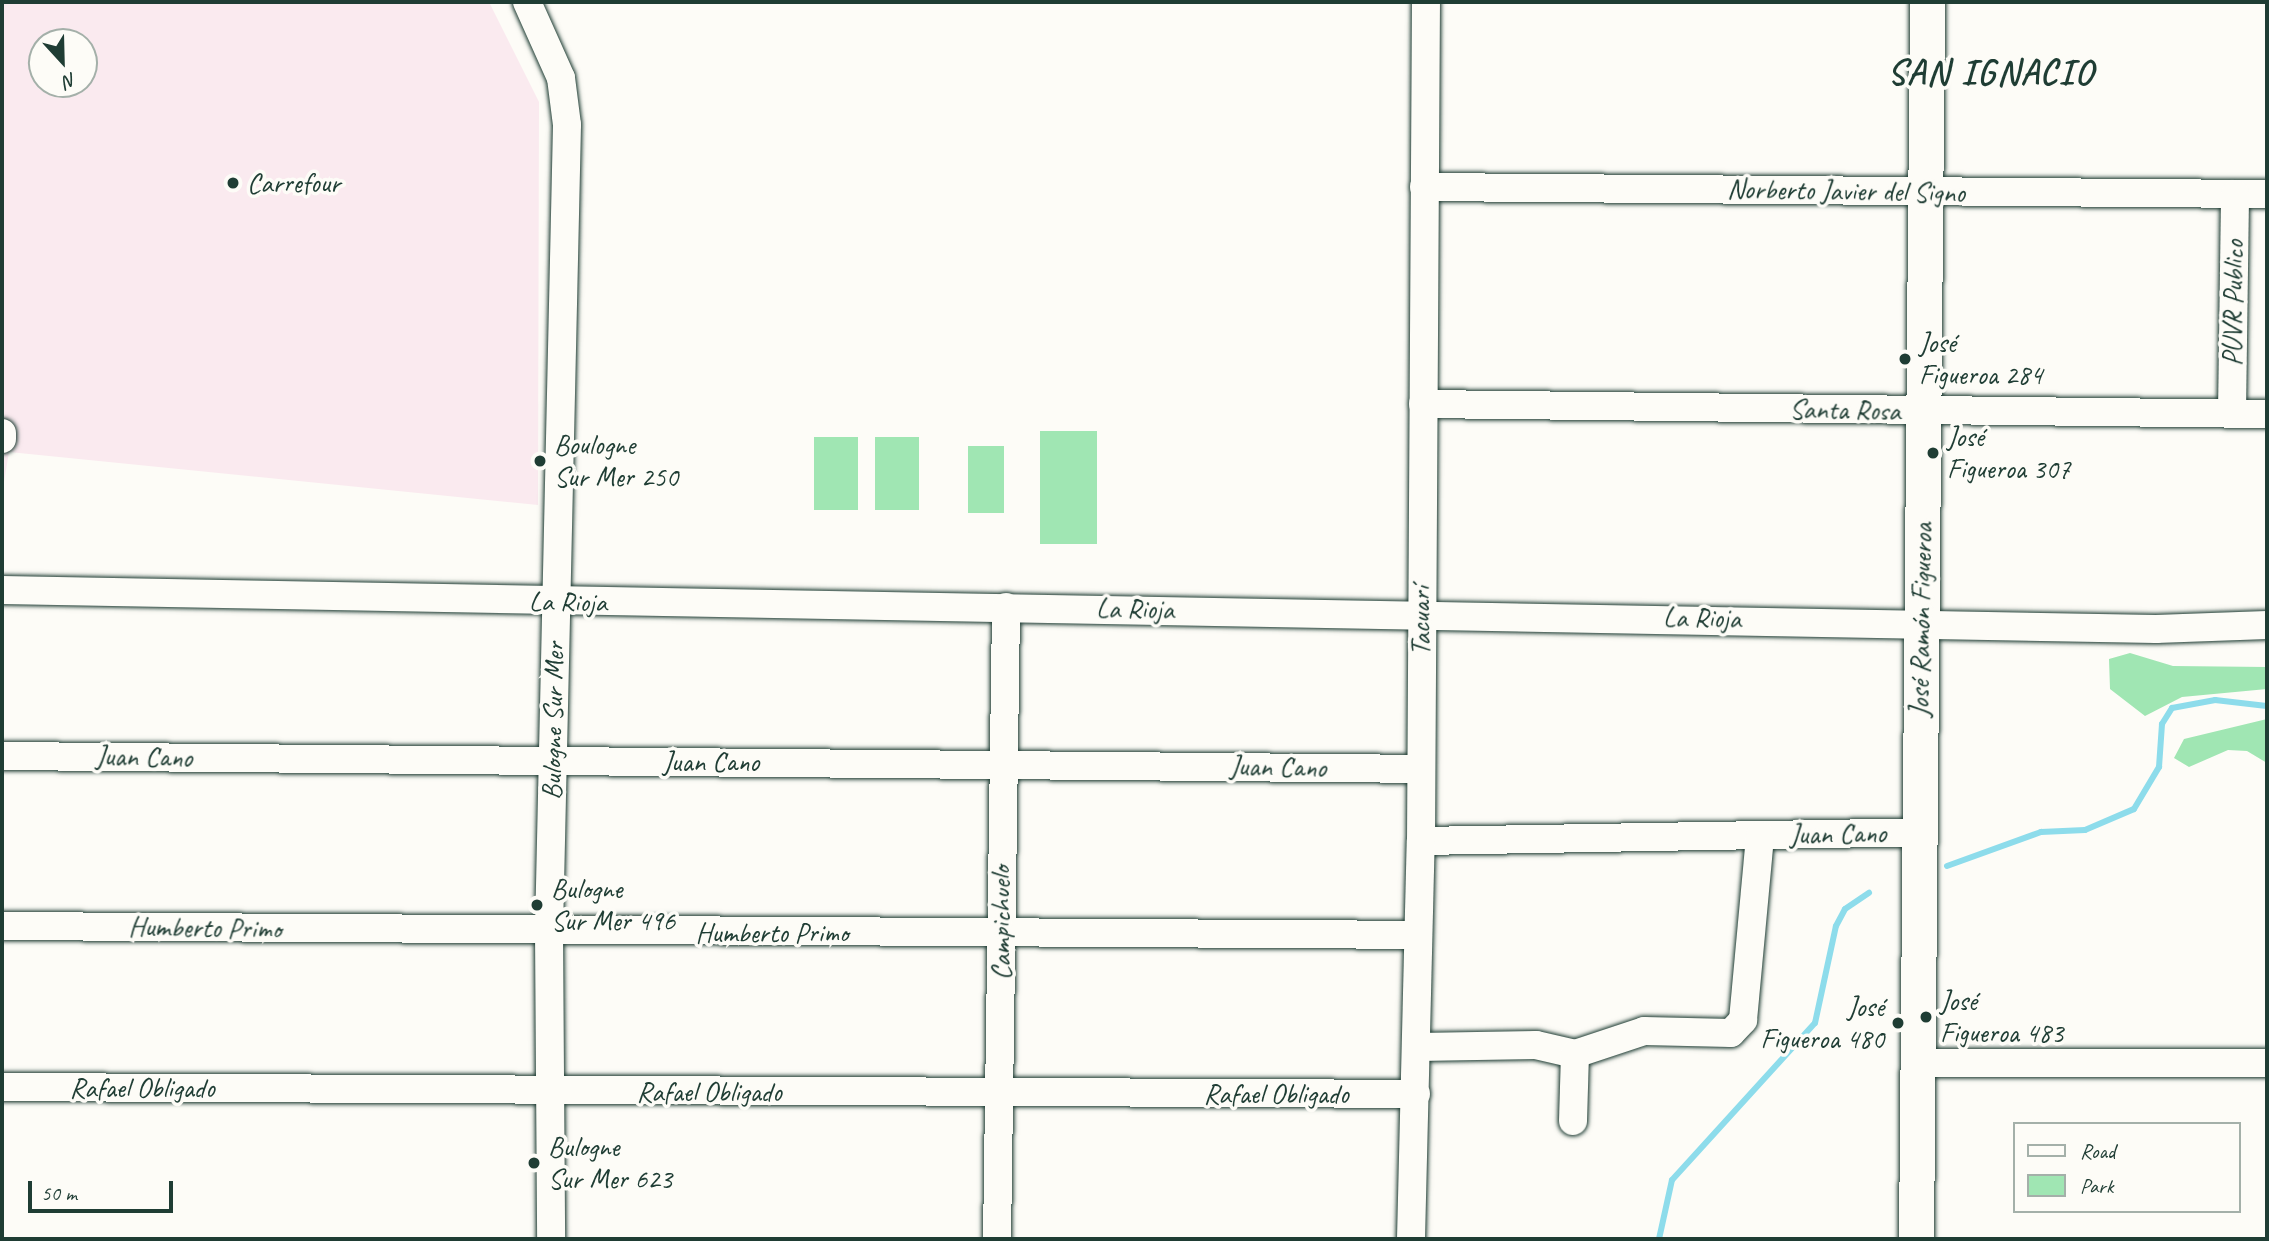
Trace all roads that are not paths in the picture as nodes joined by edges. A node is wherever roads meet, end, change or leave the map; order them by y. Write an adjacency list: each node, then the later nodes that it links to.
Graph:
1 (527, 2): 15 (street, Bulogne Sur Mer)
2 (1426, 2): 4 (street, Tacuarí)
3 (1927, 2): 5 (main road, José Ramón Figueroa)
4 (1424, 187): 5 (street, Norberto Javier del Signo); 8 (street, Tacuarí)
5 (1928, 192): 6 (street, Norberto Javier del Signo); 9 (main road, José Ramón Figueroa)
6 (2235, 194): 7 (street, Norberto Javier del Signo); 10 (street, PUVR Publico)
7 (2267, 194)
8 (1423, 404): 9 (street, Santa Rosa); 17 (street, Tacuarí)
9 (1925, 412): 10 (street, Santa Rosa); 18 (main road, José Ramón Figueroa)
10 (2232, 413): 11 (street, Santa Rosa)
11 (2267, 414)
12 (2, 433): 13 (street)
13 (2, 439)
14 (2, 590): 15 (street, La Rioja)
15 (556, 602): 16 (street, La Rioja); 21 (street, Bulogne Sur Mer)
16 (1006, 607): 17 (street, La Rioja); 22 (street, Campichuelo)
17 (1422, 613): 18 (street, La Rioja); 23 (street, Tacuarí)
18 (1920, 623): 19 (street, La Rioja); 24 (main road, José Ramón Figueroa)
19 (2267, 625)
20 (2, 756): 21 (street, Juan Cano)
21 (552, 761): 22 (street, Juan Cano); 28 (street, Bulogne Sur Mer)
22 (1001, 764): 23 (street, Juan Cano); 29 (street, Campichuelo)
23 (1421, 768): 26 (street, Tacuarí)
24 (1919, 832): 25 (street, Juan Cano); 33 (main road, José Ramón Figueroa)
25 (1760, 836): 26 (street, Juan Cano); 32 (street)
26 (1421, 841): 30 (street, Tacuarí)
27 (2, 926): 28 (street, Humberto Primo)
28 (549, 932): 29 (street, Humberto Primo); 36 (street, Bulogne Sur Mer)
29 (1002, 933): 30 (street, Humberto Primo); 37 (street, Campichuelo)
30 (1417, 935): 31 (street, Tacuarí)
31 (1418, 1047): 32 (street); 38 (street, Tacuarí)
32 (1575, 1054): 39 (street)
33 (1917, 1063): 34 (street); 43 (main road, José Ramón Figueroa)
34 (2267, 1063)
35 (2, 1087): 36 (street, Rafael Obligado)
36 (553, 1091): 37 (street, Rafael Obligado); 40 (street, Bulogne Sur Mer)
37 (1000, 1094): 38 (street, Rafael Obligado); 41 (street, Campichuelo)
38 (1416, 1094): 42 (street, Tacuarí)
39 (1573, 1121)
40 (551, 1239)
41 (997, 1239)
42 (1411, 1239)
43 (1916, 1239)

